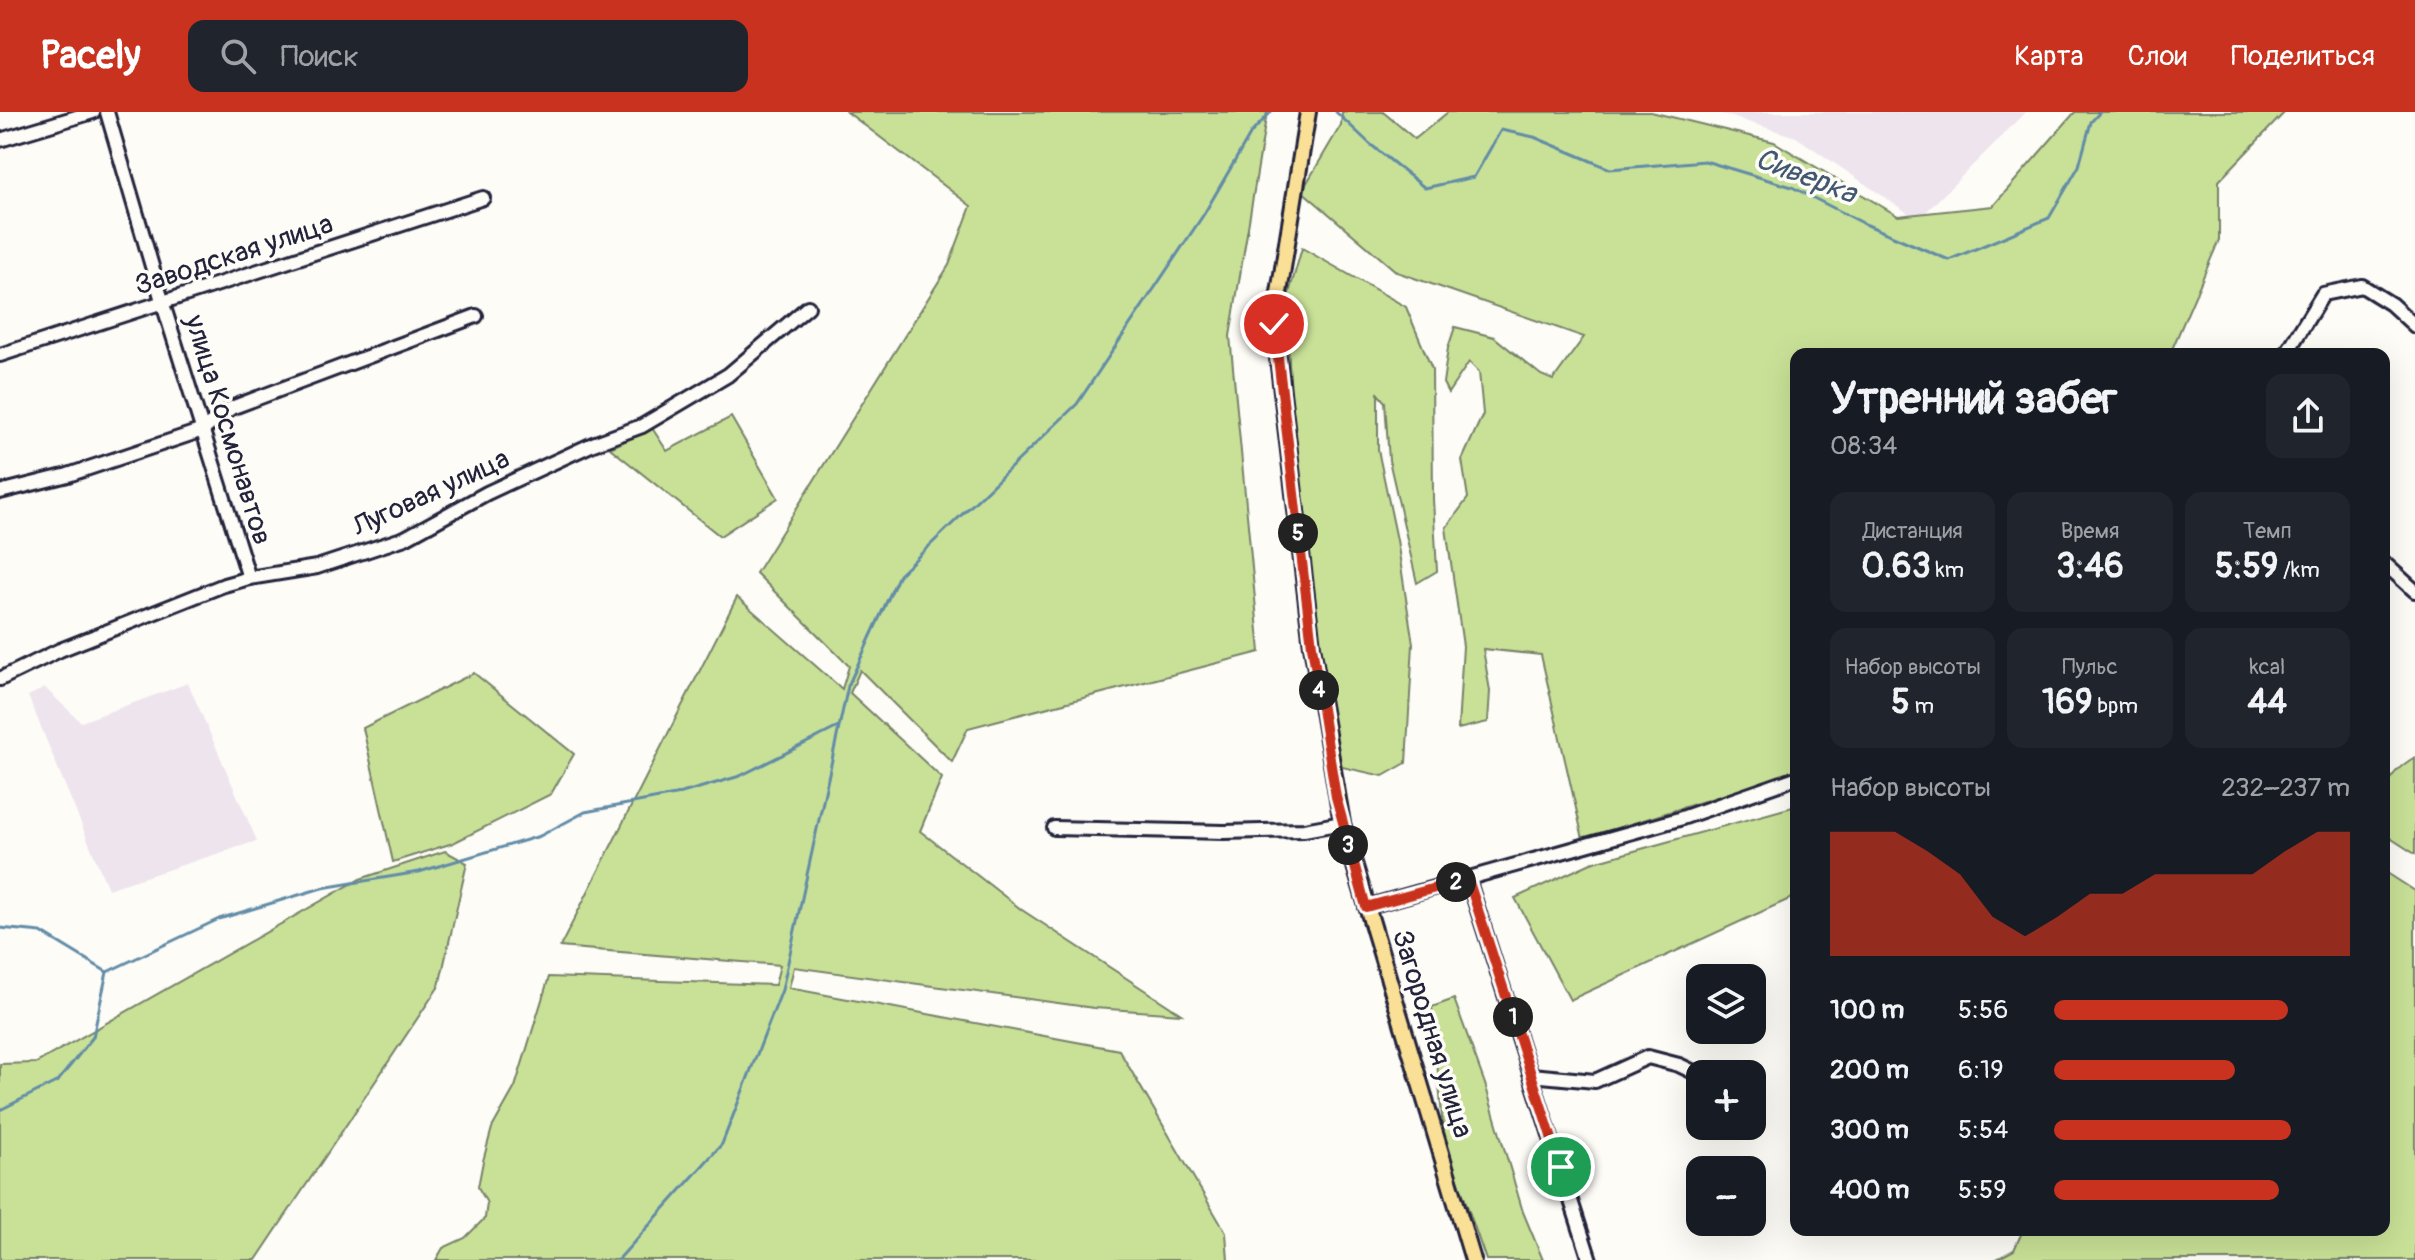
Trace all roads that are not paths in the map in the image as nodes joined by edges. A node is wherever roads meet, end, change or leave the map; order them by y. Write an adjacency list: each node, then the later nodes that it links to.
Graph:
1 (93, 112): 4 (street)
2 (107, 112): 6 (street, улица Космонавтов)
3 (1308, 112): 19 (main road, Загородная улица)
4 (0, 140)
5 (483, 198): 6 (street, Заводская улица)
6 (163, 304): 11 (street, Заводская улица); 12 (street, улица Космонавтов)
7 (808, 307): 15 (street, Луговая улица)
8 (476, 316): 12 (street)
9 (2415, 326): 10 (street)
10 (2290, 348)
11 (0, 355)
12 (203, 430): 13 (street); 15 (street, улица Космонавтов)
13 (0, 492)
14 (2390, 568): 16 (street)
15 (249, 578): 17 (street, Луговая улица)
16 (2415, 591)
17 (0, 679)
18 (1790, 780): 21 (street)
19 (1342, 823): 20 (street); 22 (main road, Загородная улица)
20 (1054, 828)
21 (1468, 879): 22 (street); 24 (street)
22 (1366, 907): 25 (main road, Загородная улица)
23 (1686, 1068): 24 (street)
24 (1531, 1075): 26 (street)
25 (1473, 1260)
26 (1590, 1260)

